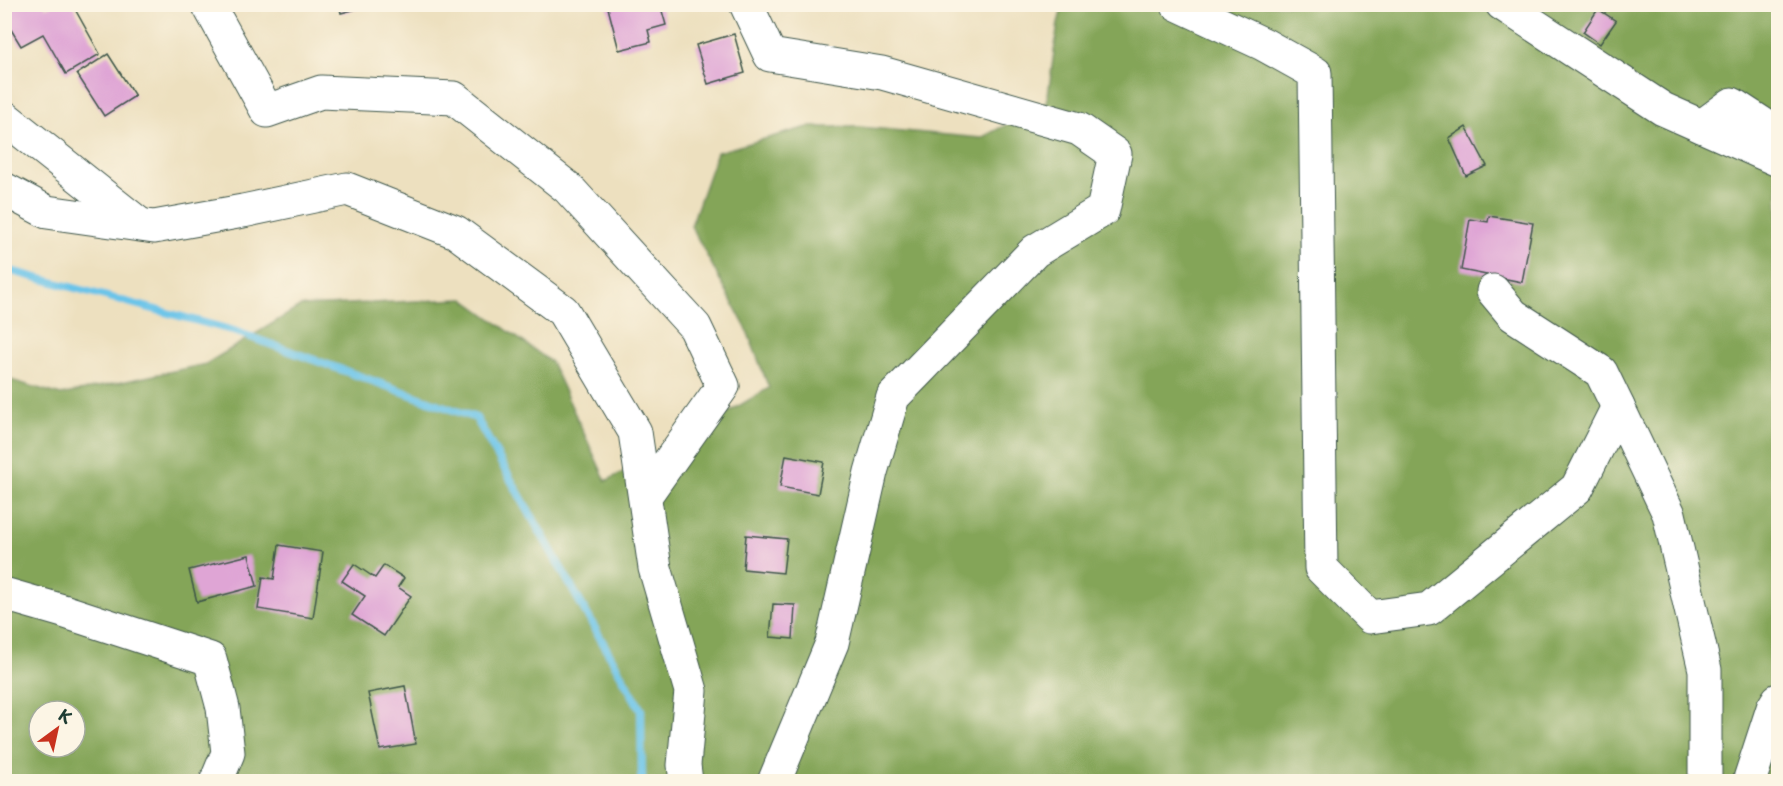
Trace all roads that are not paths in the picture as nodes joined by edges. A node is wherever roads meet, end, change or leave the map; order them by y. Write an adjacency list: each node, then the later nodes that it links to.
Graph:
1 (208, 4): 13 (street)
2 (746, 4): 18 (street)
3 (1177, 4): 12 (street)
4 (1502, 4): 6 (street)
5 (4, 117): 10 (street)
6 (1702, 126): 7 (street); 8 (street)
7 (1779, 134)
8 (1779, 160)
9 (4, 189): 10 (street)
10 (140, 225): 13 (street)
11 (1493, 291): 12 (street)
12 (1618, 407): 19 (street)
13 (645, 496): 17 (street)
14 (4, 594): 16 (street)
15 (1779, 700): 20 (street)
16 (216, 782)
17 (686, 782)
18 (774, 782)
19 (1705, 782)
20 (1749, 782)

